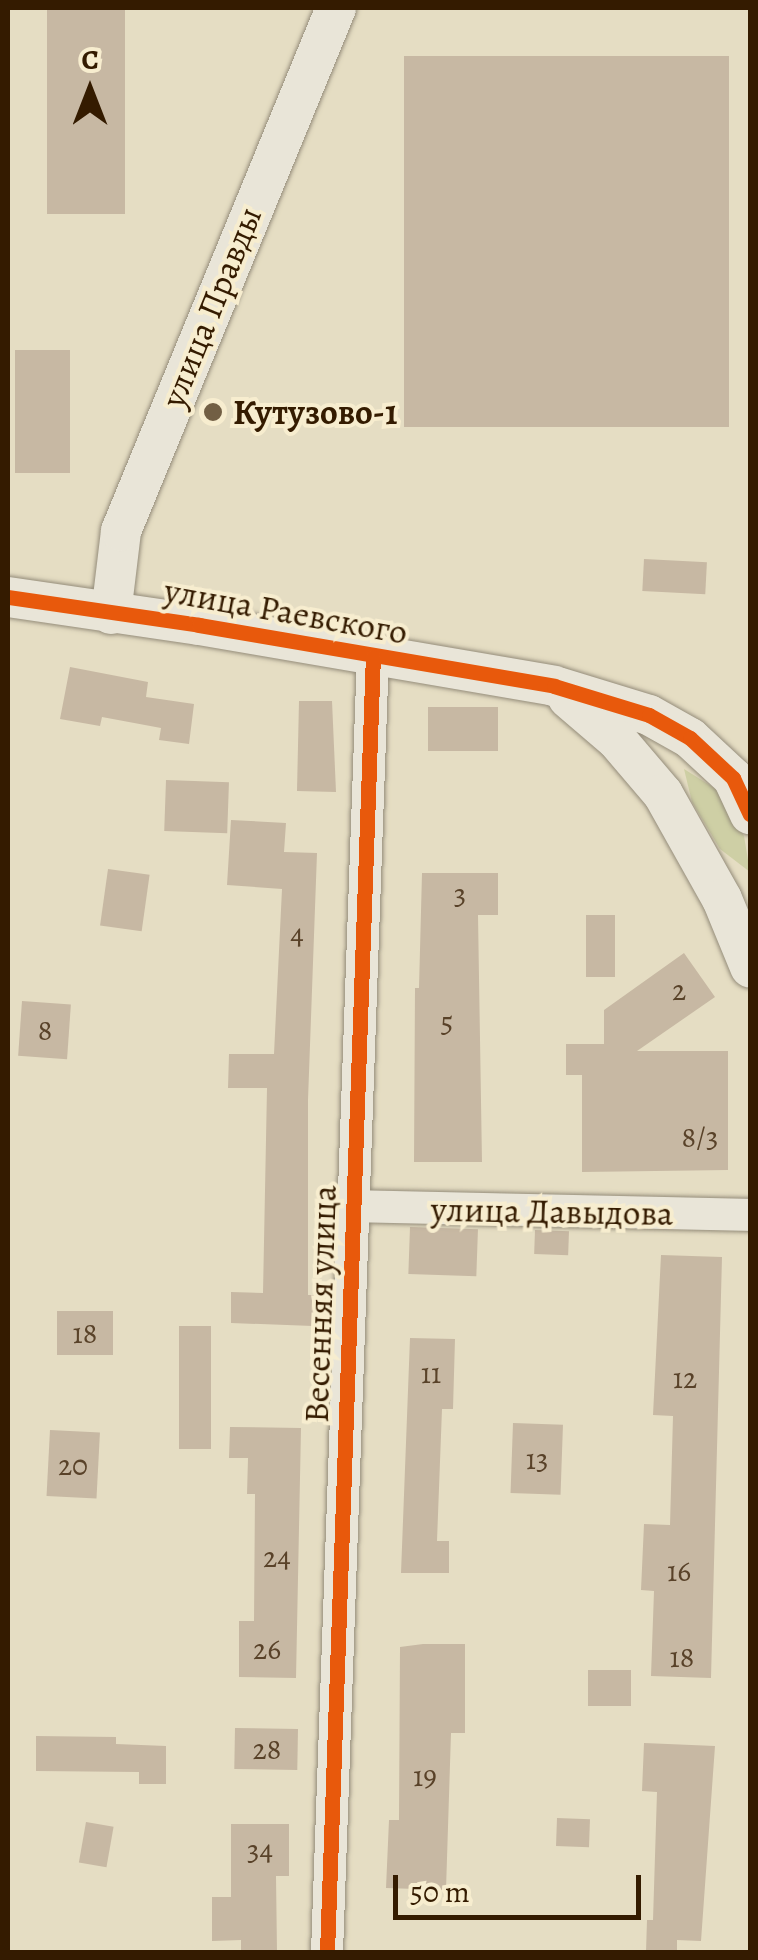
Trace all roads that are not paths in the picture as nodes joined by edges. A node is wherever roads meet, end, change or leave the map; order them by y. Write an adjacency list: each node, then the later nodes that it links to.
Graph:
1 (336, 8): 3 (street, улица Правды)
2 (8, 598): 3 (street, улица Раевского)
3 (111, 614): 4 (street, улица Раевского)
4 (373, 657): 5 (street, улица Раевского); 8 (street, Весенняя улица)
5 (554, 686): 6 (street, улица Раевского); 7 (street)
6 (750, 814)
7 (750, 967)
8 (354, 1206): 9 (street, улица Давыдова); 10 (street, Весенняя улица)
9 (750, 1215)
10 (327, 1952)

